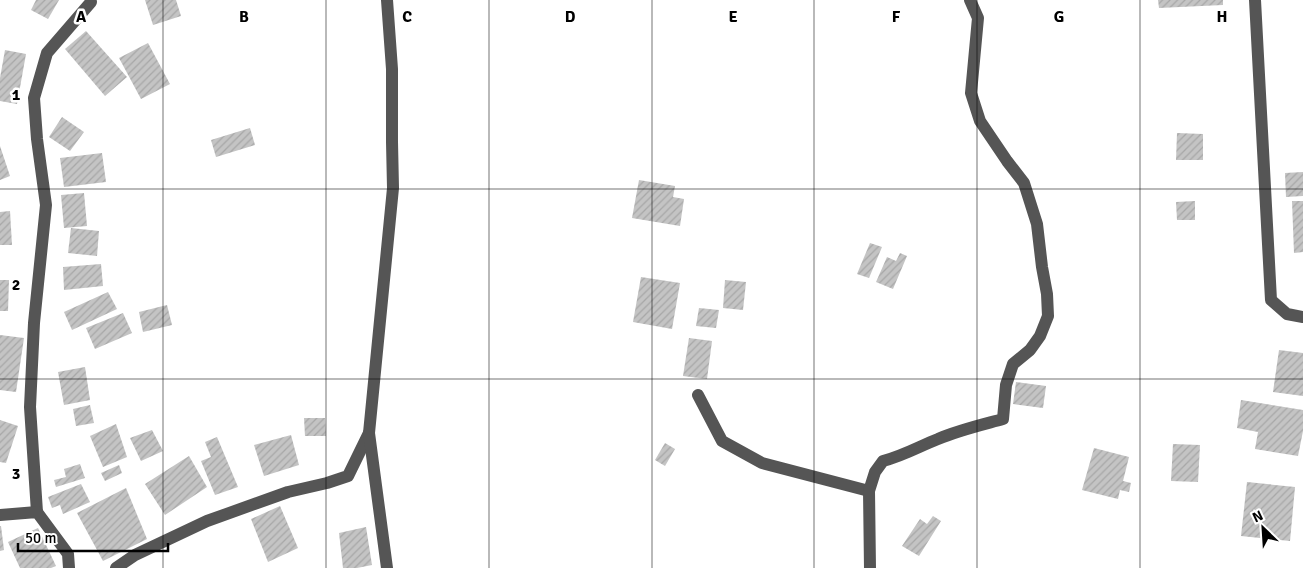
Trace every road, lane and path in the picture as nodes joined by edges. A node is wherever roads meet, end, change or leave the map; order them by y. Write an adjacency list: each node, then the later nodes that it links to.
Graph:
1 (388, 0): 7 (street)
2 (970, 0): 8 (street)
3 (1255, 0): 5 (street)
4 (91, 2): 9 (street)
5 (1303, 317)
6 (698, 395): 8 (street)
7 (368, 433): 12 (street); 13 (street)
8 (869, 491): 14 (street)
9 (37, 512): 10 (street); 11 (street)
10 (0, 515)
11 (69, 568)
12 (116, 568)
13 (387, 568)
14 (870, 568)

